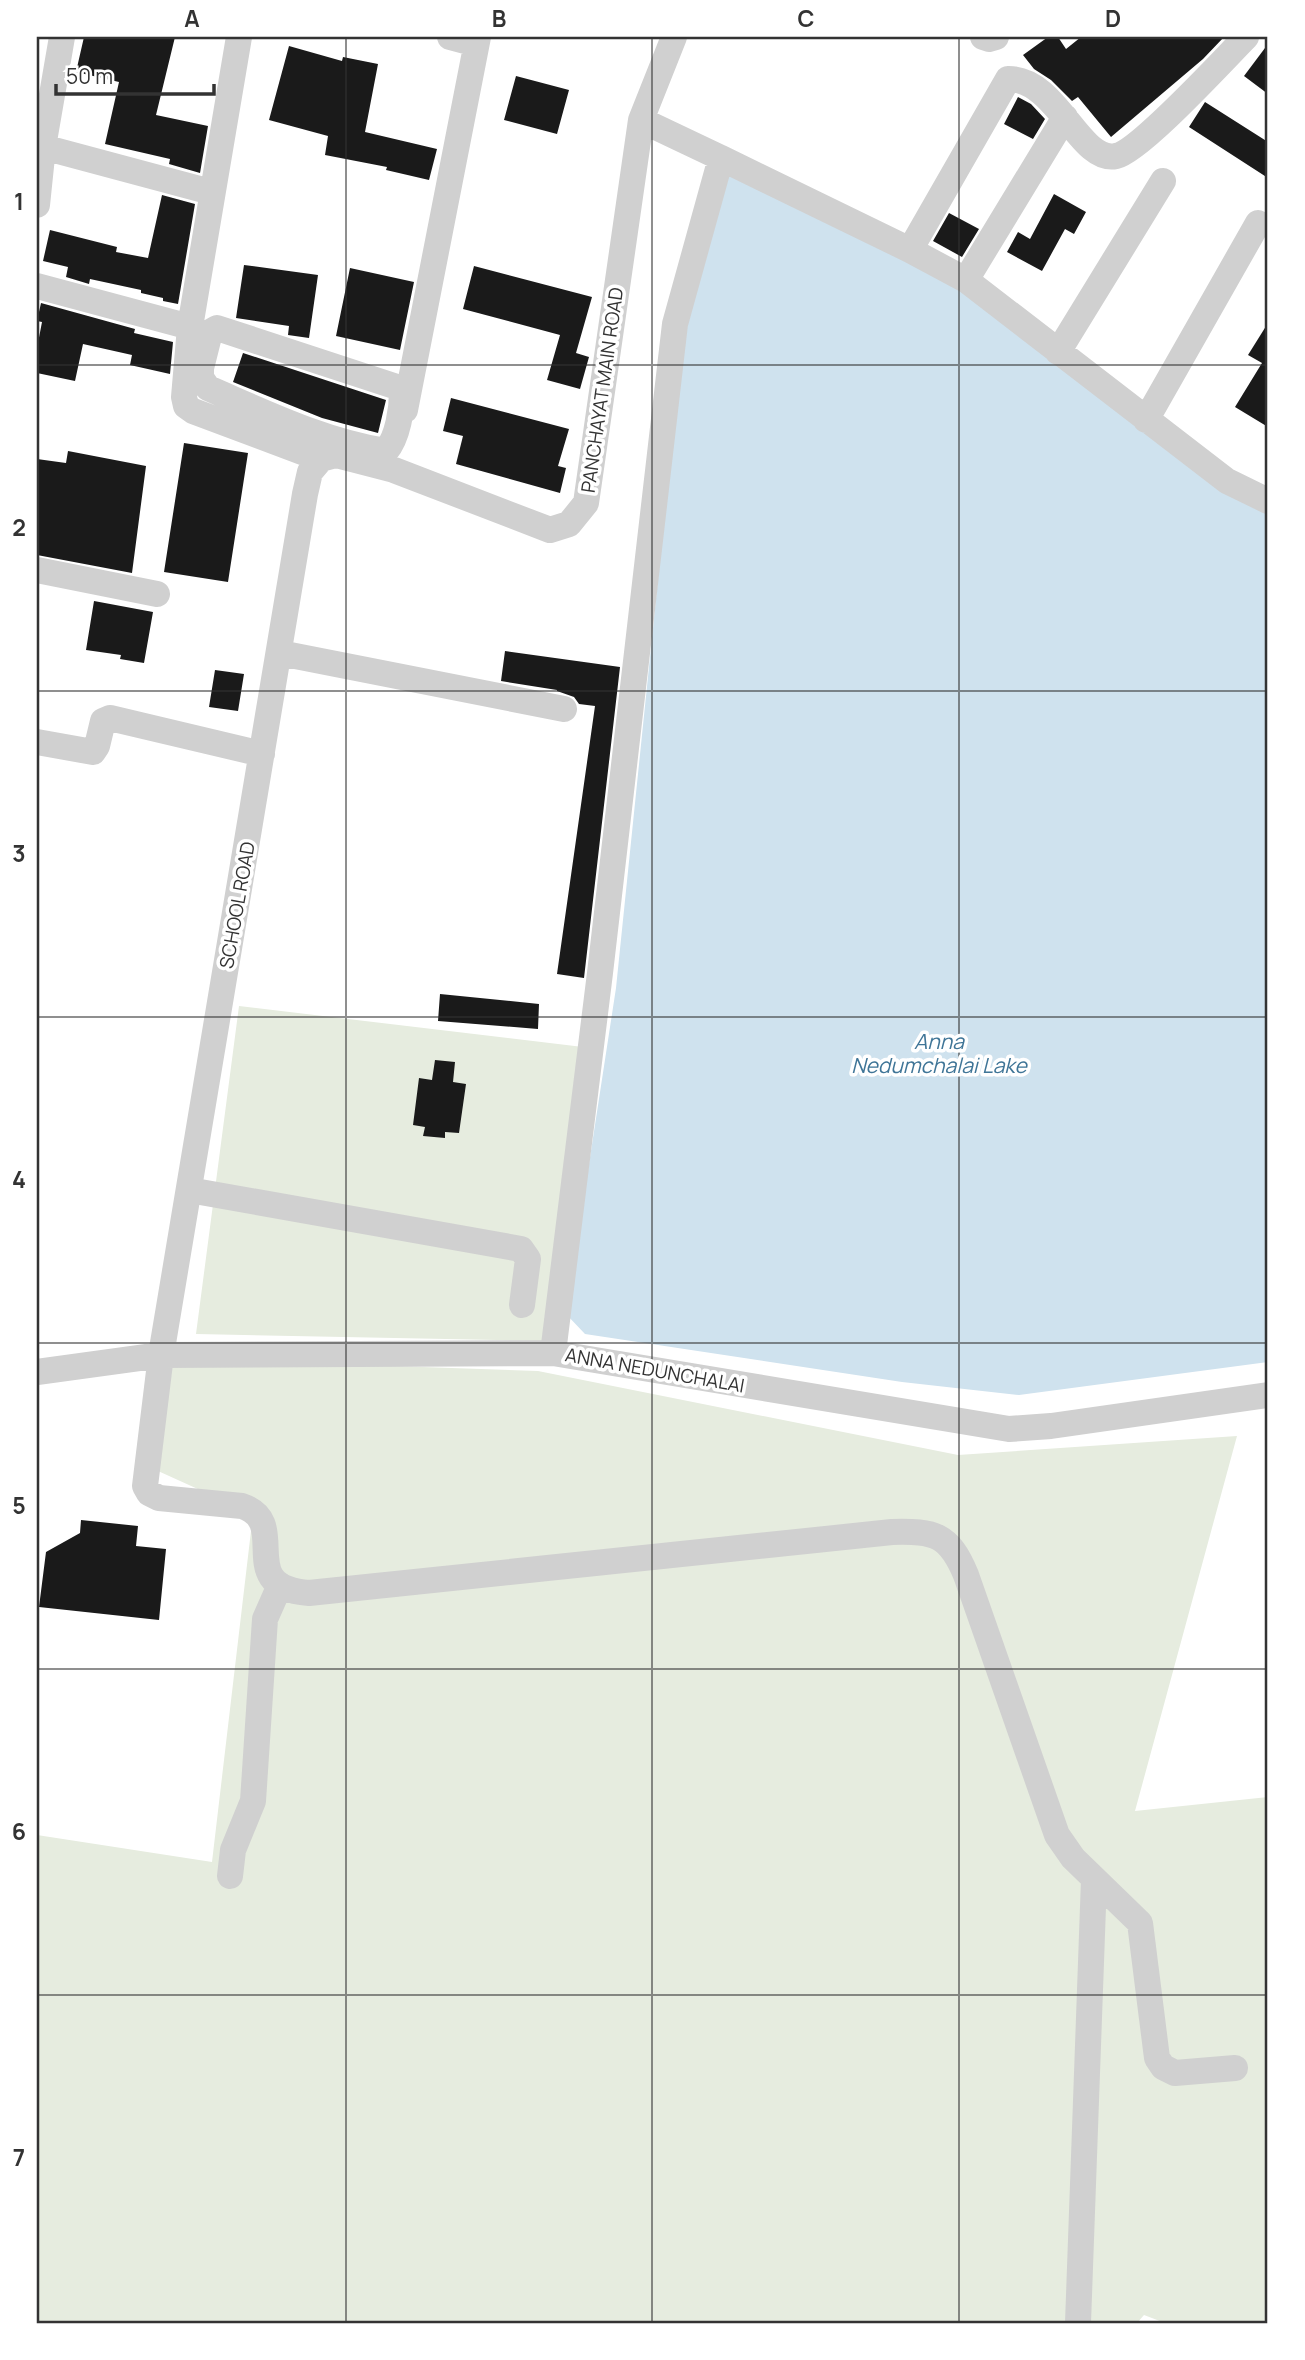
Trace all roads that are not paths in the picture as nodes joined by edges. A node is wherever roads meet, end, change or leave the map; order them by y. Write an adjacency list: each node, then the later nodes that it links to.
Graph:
1 (62, 37): 11 (street)
2 (239, 37): 14 (street)
3 (450, 37): 8 (street)
4 (674, 37): 10 (street, PANCHAYAT MAIN ROAD)
5 (983, 37): 6 (street)
6 (996, 37)
7 (1246, 37): 9 (street)
8 (477, 40): 24 (street)
9 (1065, 117): 17 (street); 18 (street)
10 (641, 120): 12 (street); 24 (street, PANCHAYAT MAIN ROAD)
11 (43, 147): 14 (street); 15 (street)
12 (721, 158): 17 (street); 34 (street)
13 (1163, 181): 21 (street)
14 (211, 192): 20 (street)
15 (37, 205)
16 (1258, 223): 22 (street)
17 (910, 250): 18 (street)
18 (966, 281): 21 (street)
19 (37, 286): 20 (street)
20 (190, 327): 23 (street)
21 (1058, 352): 22 (street)
22 (1146, 420): 25 (street)
23 (310, 445): 23 (street); 24 (street, PANCHAYAT MAIN ROAD); 28 (street, SCHOOL ROAD)
24 (394, 470)
25 (1268, 501)
26 (37, 570): 27 (street)
27 (157, 594)
28 (280, 653): 29 (street); 31 (street, SCHOOL ROAD)
29 (564, 709)
30 (37, 742): 31 (street)
31 (262, 754): 32 (street, SCHOOL ROAD)
32 (189, 1190): 33 (street); 35 (street, SCHOOL ROAD)
33 (522, 1305)
34 (553, 1353): 35 (street, ANNA NEDUNCHALAI); 37 (street, ANNA NEDUNCHALAI)
35 (161, 1354): 36 (street, ANNA NEDUNCHALAI); 38 (street, SCHOOL ROAD)
36 (37, 1372)
37 (1268, 1395)
38 (281, 1585): 39 (street); 40 (street)
39 (230, 1875)
40 (1094, 1879): 41 (street); 42 (street)
41 (1235, 2068)
42 (1078, 2323)

